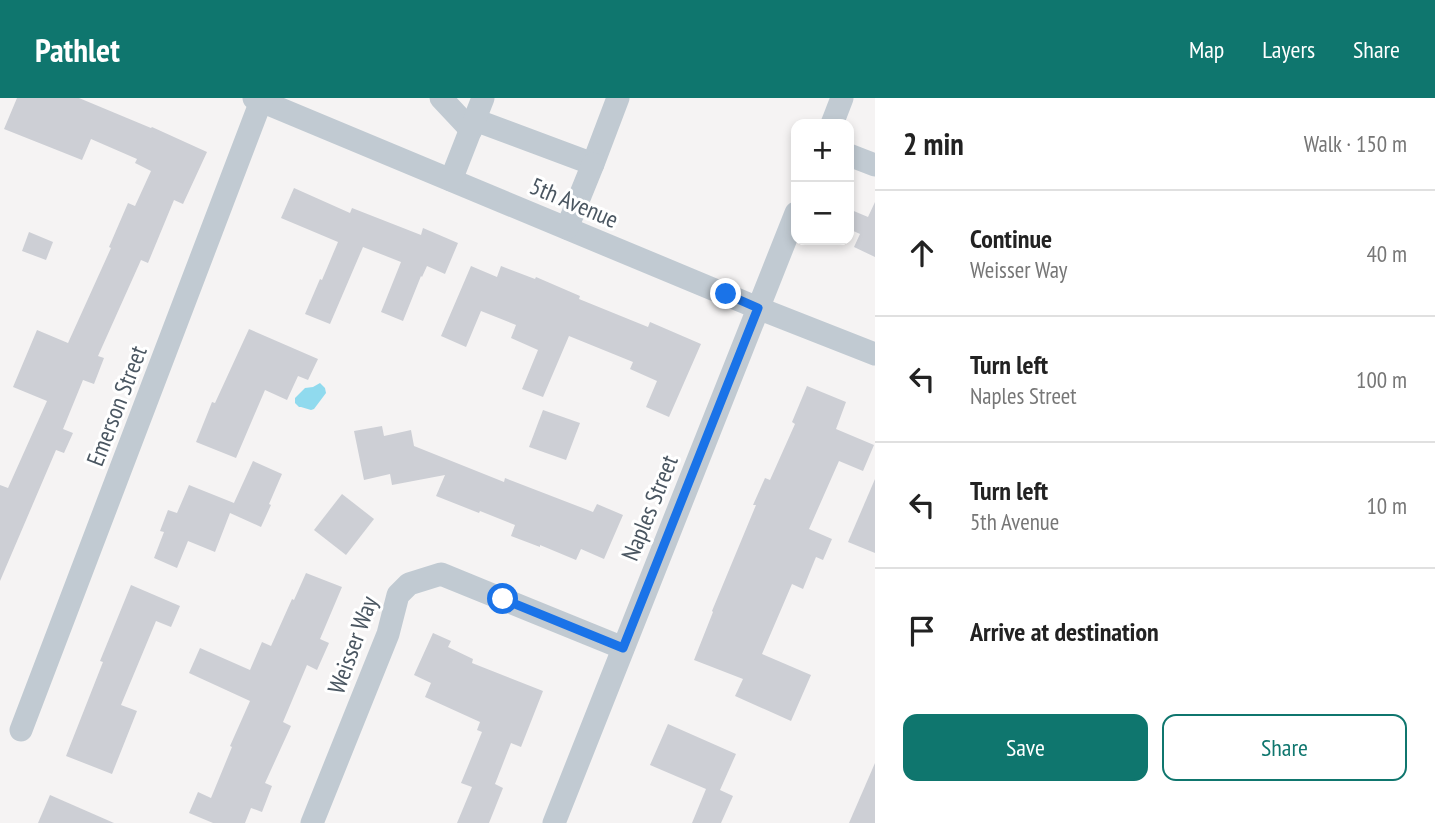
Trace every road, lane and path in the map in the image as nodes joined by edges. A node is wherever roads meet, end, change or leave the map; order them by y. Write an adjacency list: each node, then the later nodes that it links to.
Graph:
1 (441, 98): 7 (street)
2 (483, 98): 7 (street)
3 (618, 98): 9 (street)
4 (842, 98): 6 (street)
5 (258, 99): 11 (street, 5th Avenue); 17 (street, Emerson Street)
6 (834, 119)
7 (473, 125): 9 (street); 11 (street)
8 (854, 157): 10 (street)
9 (593, 164): 13 (street)
10 (875, 165)
11 (451, 180): 13 (street, 5th Avenue)
12 (791, 226): 14 (street, Naples Street)
13 (567, 228): 14 (street, 5th Avenue)
14 (758, 308): 15 (street, 5th Avenue); 16 (street, Naples Street)
15 (875, 354)
16 (623, 648): 18 (street, Weisser Way); 19 (street, Naples Street)
17 (21, 730)
18 (312, 823)
19 (554, 823)

